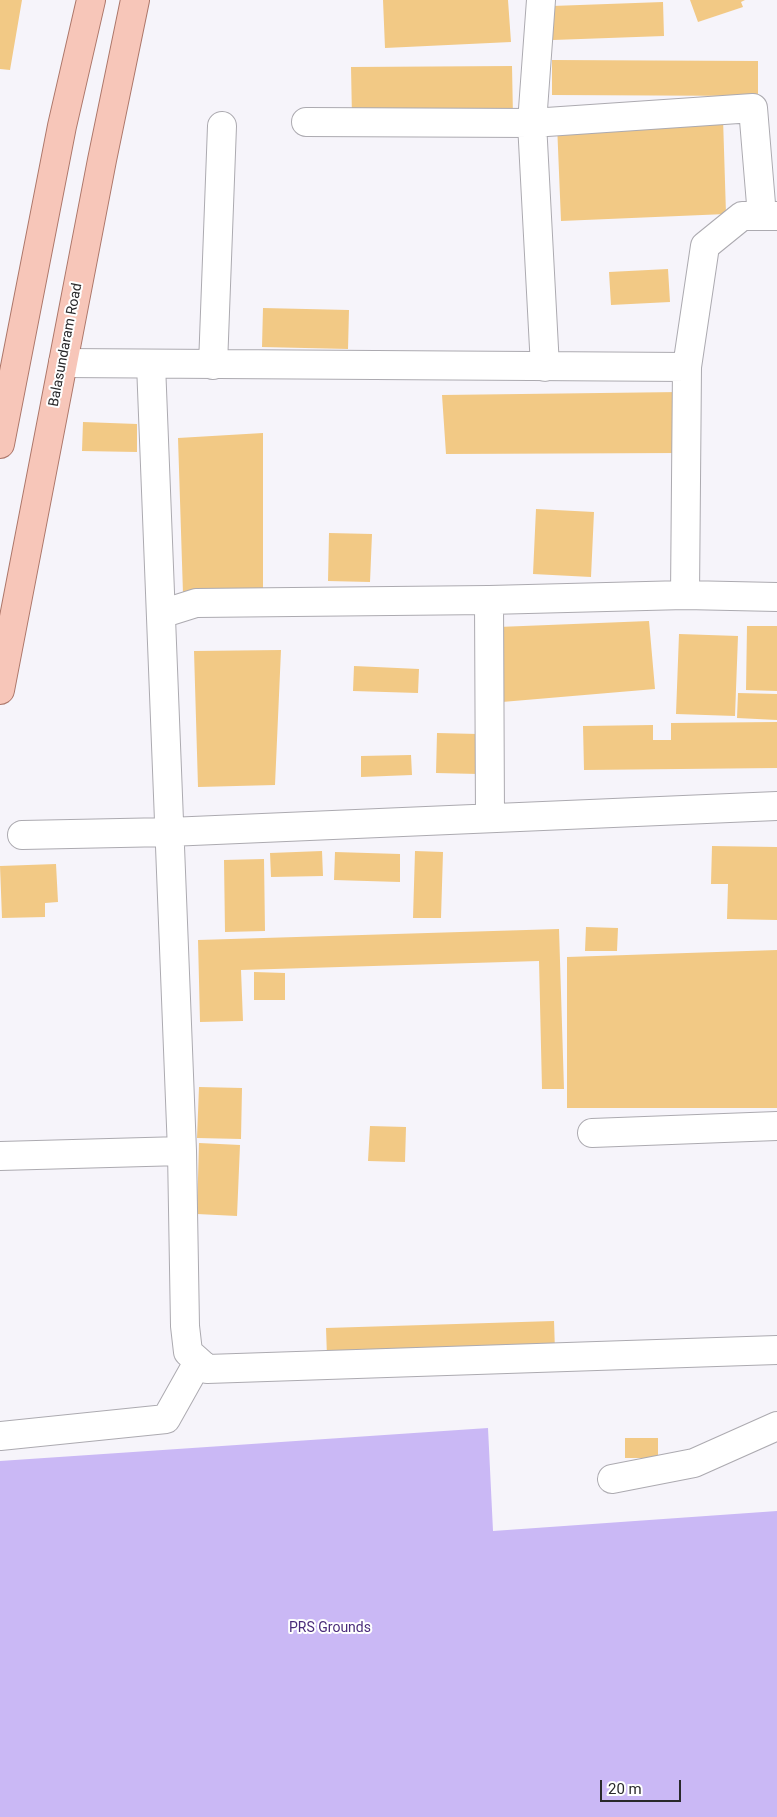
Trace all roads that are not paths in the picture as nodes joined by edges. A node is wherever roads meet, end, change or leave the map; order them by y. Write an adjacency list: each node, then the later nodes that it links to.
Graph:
1 (91, 0): 13 (main road)
2 (135, 0): 8 (main road, Balasundaram Road)
3 (541, 0): 5 (street)
4 (306, 122): 5 (street)
5 (532, 122): 7 (street); 11 (street)
6 (222, 126): 10 (street)
7 (769, 216): 12 (street)
8 (63, 364): 9 (street); 18 (main road, Balasundaram Road)
9 (151, 364): 10 (street); 17 (street)
10 (213, 365): 11 (street)
11 (545, 367): 12 (street)
12 (687, 368): 14 (street)
13 (0, 444)
14 (685, 595): 15 (street); 16 (street)
15 (777, 597)
16 (490, 600): 17 (street); 20 (street)
17 (161, 614): 21 (street)
18 (0, 690)
19 (777, 806): 20 (street)
20 (490, 818): 21 (street)
21 (170, 832): 22 (street); 25 (street)
22 (22, 834)
23 (777, 1126): 24 (street)
24 (592, 1133)
25 (182, 1151): 26 (street); 28 (street)
26 (0, 1156)
27 (777, 1350): 28 (street)
28 (198, 1362): 30 (street)
29 (777, 1426): 31 (street)
30 (0, 1436)
31 (612, 1479)

